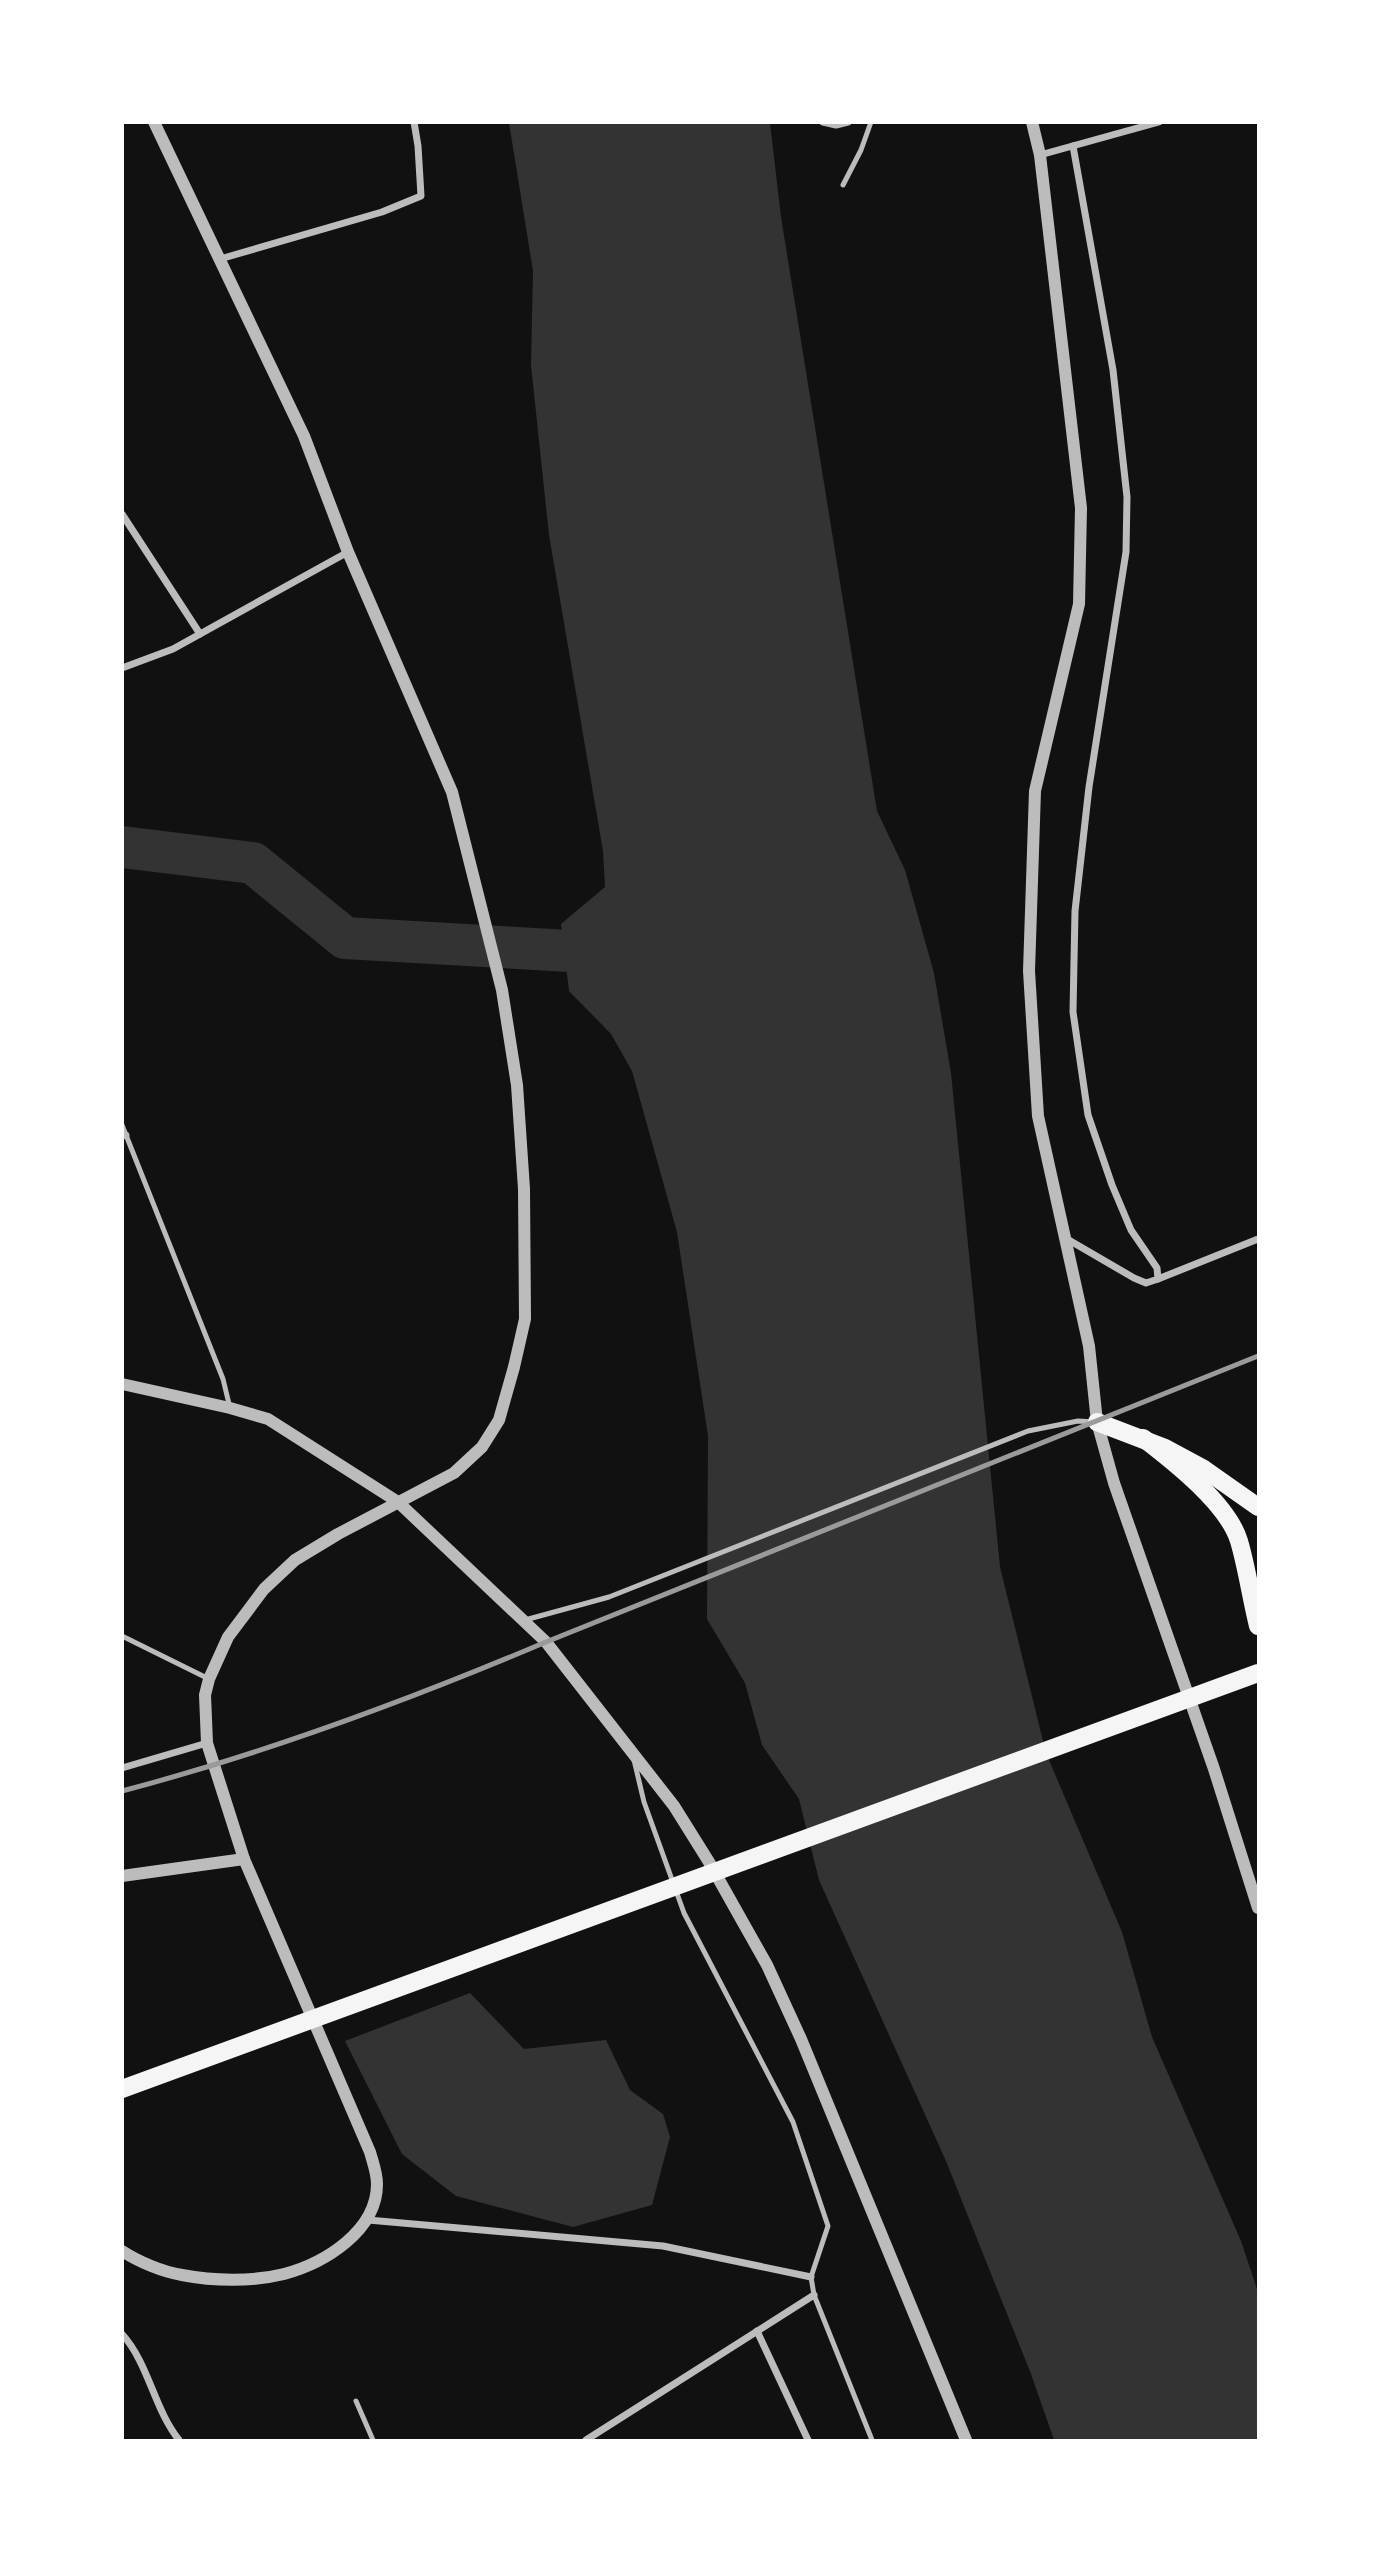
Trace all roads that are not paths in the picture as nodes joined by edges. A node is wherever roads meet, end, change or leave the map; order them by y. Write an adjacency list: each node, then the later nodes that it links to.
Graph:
1 (154, 122): 11 (street)
2 (414, 122): 11 (street)
3 (822, 122): 4 (street)
4 (848, 122)
5 (871, 122): 10 (lane)
6 (1032, 122): 9 (street)
7 (1159, 122): 8 (street)
8 (1073, 146): 9 (street); 20 (street)
9 (1040, 155): 18 (street)
10 (843, 185)
11 (220, 259): 13 (street)
12 (122, 514): 14 (street)
13 (348, 552): 14 (street); 25 (street)
14 (200, 634): 15 (street)
15 (122, 668)
16 (122, 1125): 17 (lane)
17 (124, 1136): 22 (lane)
18 (1063, 1237): 20 (street); 23 (street)
19 (1258, 1239): 20 (street)
20 (1158, 1279)
21 (122, 1384): 22 (street)
22 (230, 1408): 25 (street)
23 (1097, 1422): 24 (main road); 27 (lane); 37 (street)
24 (1143, 1438): 26 (main road); 28 (main road)
25 (398, 1502): 27 (street); 31 (street)
26 (1258, 1507)
27 (525, 1620): 33 (street)
28 (1258, 1626)
29 (122, 1636): 31 (lane)
30 (1258, 1674): 38 (main road)
31 (209, 1679): 32 (street)
32 (207, 1742): 34 (street); 35 (street)
33 (631, 1749): 41 (lane); 51 (street)
34 (122, 1768)
35 (244, 1859): 36 (street); 39 (street)
36 (122, 1876)
37 (1258, 1908)
38 (124, 2088)
39 (368, 2220): 40 (street); 41 (street)
40 (122, 2251)
41 (811, 2277): 42 (lane)
42 (814, 2294): 43 (street); 50 (lane)
43 (757, 2331): 46 (street); 49 (street)
44 (122, 2334): 47 (street)
45 (356, 2400): 48 (lane)
46 (587, 2440)
47 (179, 2441)
48 (373, 2441)
49 (807, 2441)
50 (872, 2441)
51 (966, 2441)

